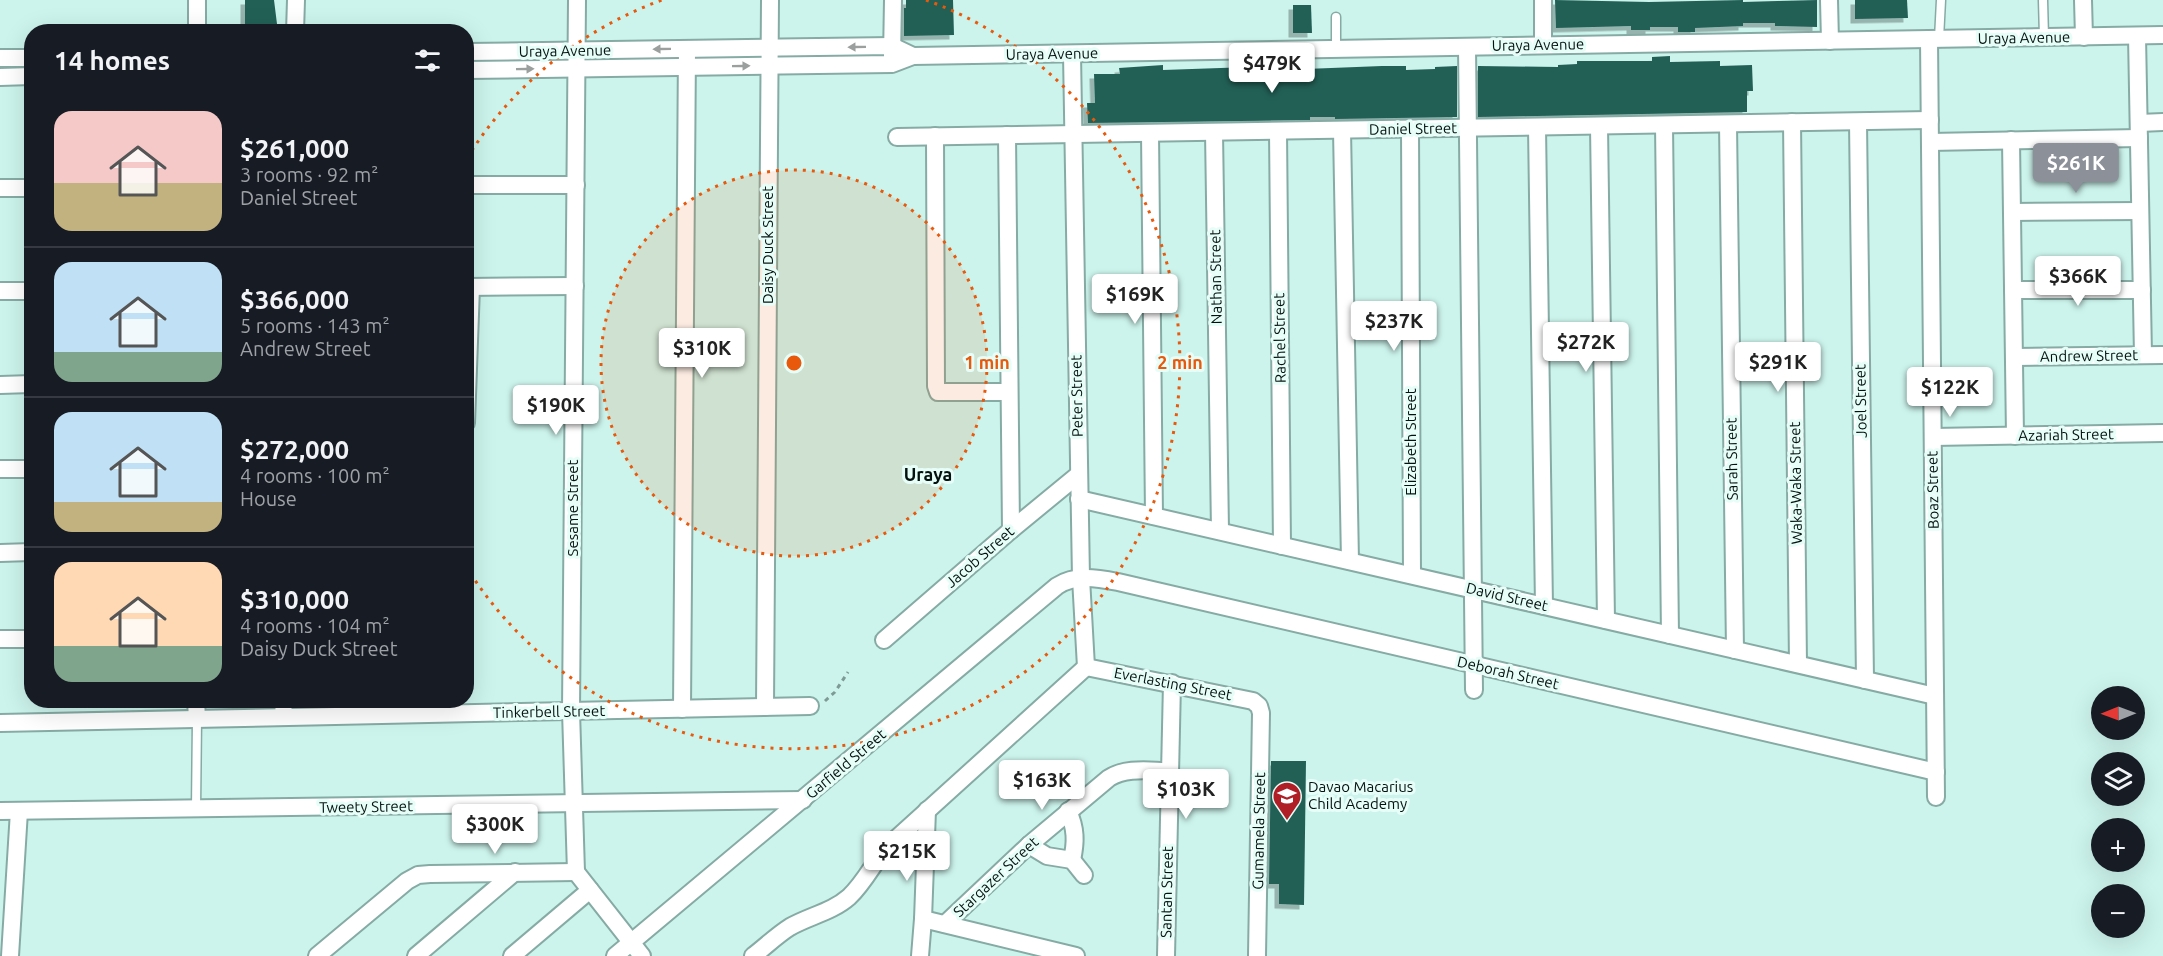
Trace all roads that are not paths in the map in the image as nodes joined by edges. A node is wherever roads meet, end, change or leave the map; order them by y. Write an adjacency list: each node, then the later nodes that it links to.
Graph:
1 (197, 0): 12 (street)
2 (296, 0): 13 (street)
3 (577, 0): 26 (street, Sesame Street)
4 (770, 0): 23 (street, Daisy Duck Street)
5 (893, 0): 21 (street)
6 (1543, 0): 20 (street)
7 (1829, 0): 19 (street)
8 (1941, 0): 18 (lane)
9 (2043, 0): 16 (lane)
10 (2083, 0): 17 (street)
11 (1336, 17): 25 (lane)
12 (197, 24)
13 (295, 24)
14 (2163, 35): 15 (street, Uraya Avenue)
15 (2137, 36): 17 (street, Uraya Avenue); 50 (street)
16 (2044, 37): 17 (street, Uraya Avenue); 18 (street, Uraya Avenue)
17 (2084, 37)
18 (1934, 39): 19 (street, Uraya Avenue); 39 (street, Boaz Street)
19 (1830, 41): 20 (street, Uraya Avenue)
20 (1543, 45): 22 (street, Uraya Avenue)
21 (892, 46): 23 (street, Uraya Avenue, one-way to 23); 29 (street, Uraya Avenue); 32 (street)
22 (1467, 47): 25 (street, Uraya Avenue); 47 (street)
23 (769, 48): 24 (street, Uraya Avenue); 33 (street, Daisy Duck Street)
24 (687, 49): 26 (street, Uraya Avenue, one-way to 26); 34 (street)
25 (1336, 49): 28 (street, Uraya Avenue)
26 (577, 50): 27 (street, Uraya Avenue); 35 (street, Sesame Street)
27 (474, 52)
28 (1072, 54): 29 (street, Uraya Avenue); 54 (street, Peter Street)
29 (913, 56): 32 (street, Uraya Avenue)
30 (0, 58): 31 (street)
31 (24, 58)
32 (892, 64): 33 (street, Uraya Avenue)
33 (769, 66): 34 (street, Uraya Avenue, one-way to 33); 111 (street, Daisy Duck Street)
34 (688, 67): 35 (street, Uraya Avenue); 116 (street)
35 (577, 69): 36 (street, Uraya Avenue, one-way to 35); 61 (street, Sesame Street)
36 (474, 70)
37 (24, 76): 38 (street)
38 (0, 77)
39 (1930, 120): 40 (street, Daniel Street); 59 (street, Boaz Street)
40 (1858, 122): 42 (street, Daniel Street); 105 (street, Joel Street)
41 (2163, 122): 50 (street)
42 (1792, 123): 43 (street, Daniel Street); 102 (street, Waka-Waka Street)
43 (1728, 124): 44 (street, Daniel Street); 101 (street, Sarah Street)
44 (1664, 125): 45 (street, Daniel Street); 97 (street)
45 (1599, 126): 46 (street, Daniel Street); 96 (street)
46 (1537, 127): 47 (street, Daniel Street); 95 (street)
47 (1468, 128): 48 (street, Daniel Street); 94 (street)
48 (1410, 129): 49 (street, Daniel Street); 92 (street, Elizabeth Street)
49 (1342, 130): 51 (street, Daniel Street); 91 (street)
50 (2139, 130): 58 (street); 64 (street)
51 (1278, 131): 52 (street, Daniel Street); 88 (street, Rachel Street)
52 (1214, 132): 53 (street, Daniel Street); 87 (street, Nathan Street)
53 (1150, 133): 54 (street, Daniel Street); 85 (street)
54 (1073, 134): 55 (street, Daniel Street); 83 (street, Peter Street)
55 (1007, 135): 56 (street, Daniel Street); 77 (street)
56 (934, 136): 57 (street, Daniel Street); 77 (street)
57 (897, 137)
58 (2011, 140): 59 (street); 65 (street)
59 (1930, 142): 80 (street, Boaz Street)
60 (474, 185): 61 (street)
61 (576, 185): 66 (street, Sesame Street)
62 (0, 188): 63 (street)
63 (24, 188)
64 (2140, 211): 65 (street); 69 (street)
65 (2012, 213): 68 (street)
66 (575, 286): 67 (street); 117 (street, Sesame Street)
67 (474, 287)
68 (2013, 290): 69 (street); 74 (street)
69 (2142, 290): 72 (street)
70 (0, 291): 71 (street)
71 (24, 291)
72 (2143, 355): 73 (street, Andrew Street); 74 (street, Andrew Street)
73 (2163, 355)
74 (2014, 357): 79 (street)
75 (24, 384): 76 (street)
76 (0, 385)
77 (1008, 392): 86 (street)
78 (2163, 433): 79 (street, Azariah Street)
79 (2015, 436): 80 (street, Azariah Street)
80 (1933, 437): 108 (street, Boaz Street)
81 (0, 469): 82 (street)
82 (24, 469)
83 (1078, 475): 84 (street, Peter Street); 86 (street, Jacob Street)
84 (1079, 499): 85 (street, David Street); 93 (street, Peter Street)
85 (1154, 516): 87 (street, David Street)
86 (1011, 530): 100 (street, Jacob Street)
87 (1220, 531): 88 (street, David Street)
88 (1282, 546): 91 (street, David Street)
89 (24, 552): 90 (street)
90 (0, 553)
91 (1350, 561): 92 (street, David Street)
92 (1412, 575): 94 (street, David Street)
93 (1081, 578): 103 (street, Deborah Street); 104 (street, Peter Street); 123 (street, Garfield Street)
94 (1473, 589): 95 (street, David Street); 103 (street)
95 (1544, 606): 96 (street, David Street)
96 (1606, 620): 97 (street, David Street)
97 (1670, 635): 101 (street, David Street)
98 (0, 639): 99 (street)
99 (24, 639)
100 (884, 640)
101 (1735, 650): 102 (street, David Street)
102 (1798, 664): 105 (street, David Street)
103 (1474, 665): 107 (street); 121 (street, Deborah Street)
104 (1086, 667): 106 (street, Everlasting Street); 126 (street)
105 (1865, 680): 108 (street, David Street)
106 (1172, 683): 110 (street, Everlasting Street); 120 (street, Santan Street)
107 (1474, 690)
108 (1935, 696): 121 (street, Boaz Street)
109 (810, 706): 111 (street, Tinkerbell Street)
110 (1259, 706): 149 (street, Gumamela Street)
111 (765, 707): 116 (street, Tinkerbell Street)
112 (196, 708): 118 (street)
113 (373, 708): 115 (street, Tinkerbell Street)
114 (474, 708): 117 (street, Tinkerbell Street)
115 (284, 709): 118 (street, Tinkerbell Street)
116 (682, 709): 117 (street, Tinkerbell Street)
117 (571, 711): 124 (street, Sesame Street)
118 (197, 719): 119 (street, Tinkerbell Street); 125 (lane)
119 (0, 723)
120 (1170, 771): 129 (street, Stargazer Street); 148 (street, Santan Street)
121 (1936, 772): 122 (street, Boaz Street)
122 (1936, 797)
123 (803, 800): 124 (street, Tweety Street); 138 (street, Garfield Street)
124 (574, 804): 125 (street, Tweety Street); 133 (street, Sesame Street)
125 (196, 809): 128 (street, Tweety Street)
126 (927, 810): 136 (street); 145 (street)
127 (0, 811): 128 (street, Tweety Street)
128 (19, 811): 139 (street)
129 (1068, 811): 130 (street, Stargazer Street); 131 (street)
130 (1029, 845): 131 (street); 137 (street, Stargazer Street)
131 (1072, 860): 134 (street)
132 (515, 872): 133 (street); 140 (street); 141 (street)
133 (576, 872): 135 (street)
134 (1084, 875)
135 (590, 890): 138 (street); 142 (street)
136 (923, 919): 137 (street); 146 (street)
137 (945, 924): 147 (street)
138 (631, 942): 143 (street, Garfield Street); 144 (street)
139 (10, 956)
140 (317, 956)
141 (416, 956)
142 (512, 956)
143 (615, 956)
144 (642, 956)
145 (753, 956)
146 (920, 956)
147 (1076, 956)
148 (1166, 956)
149 (1257, 956)

